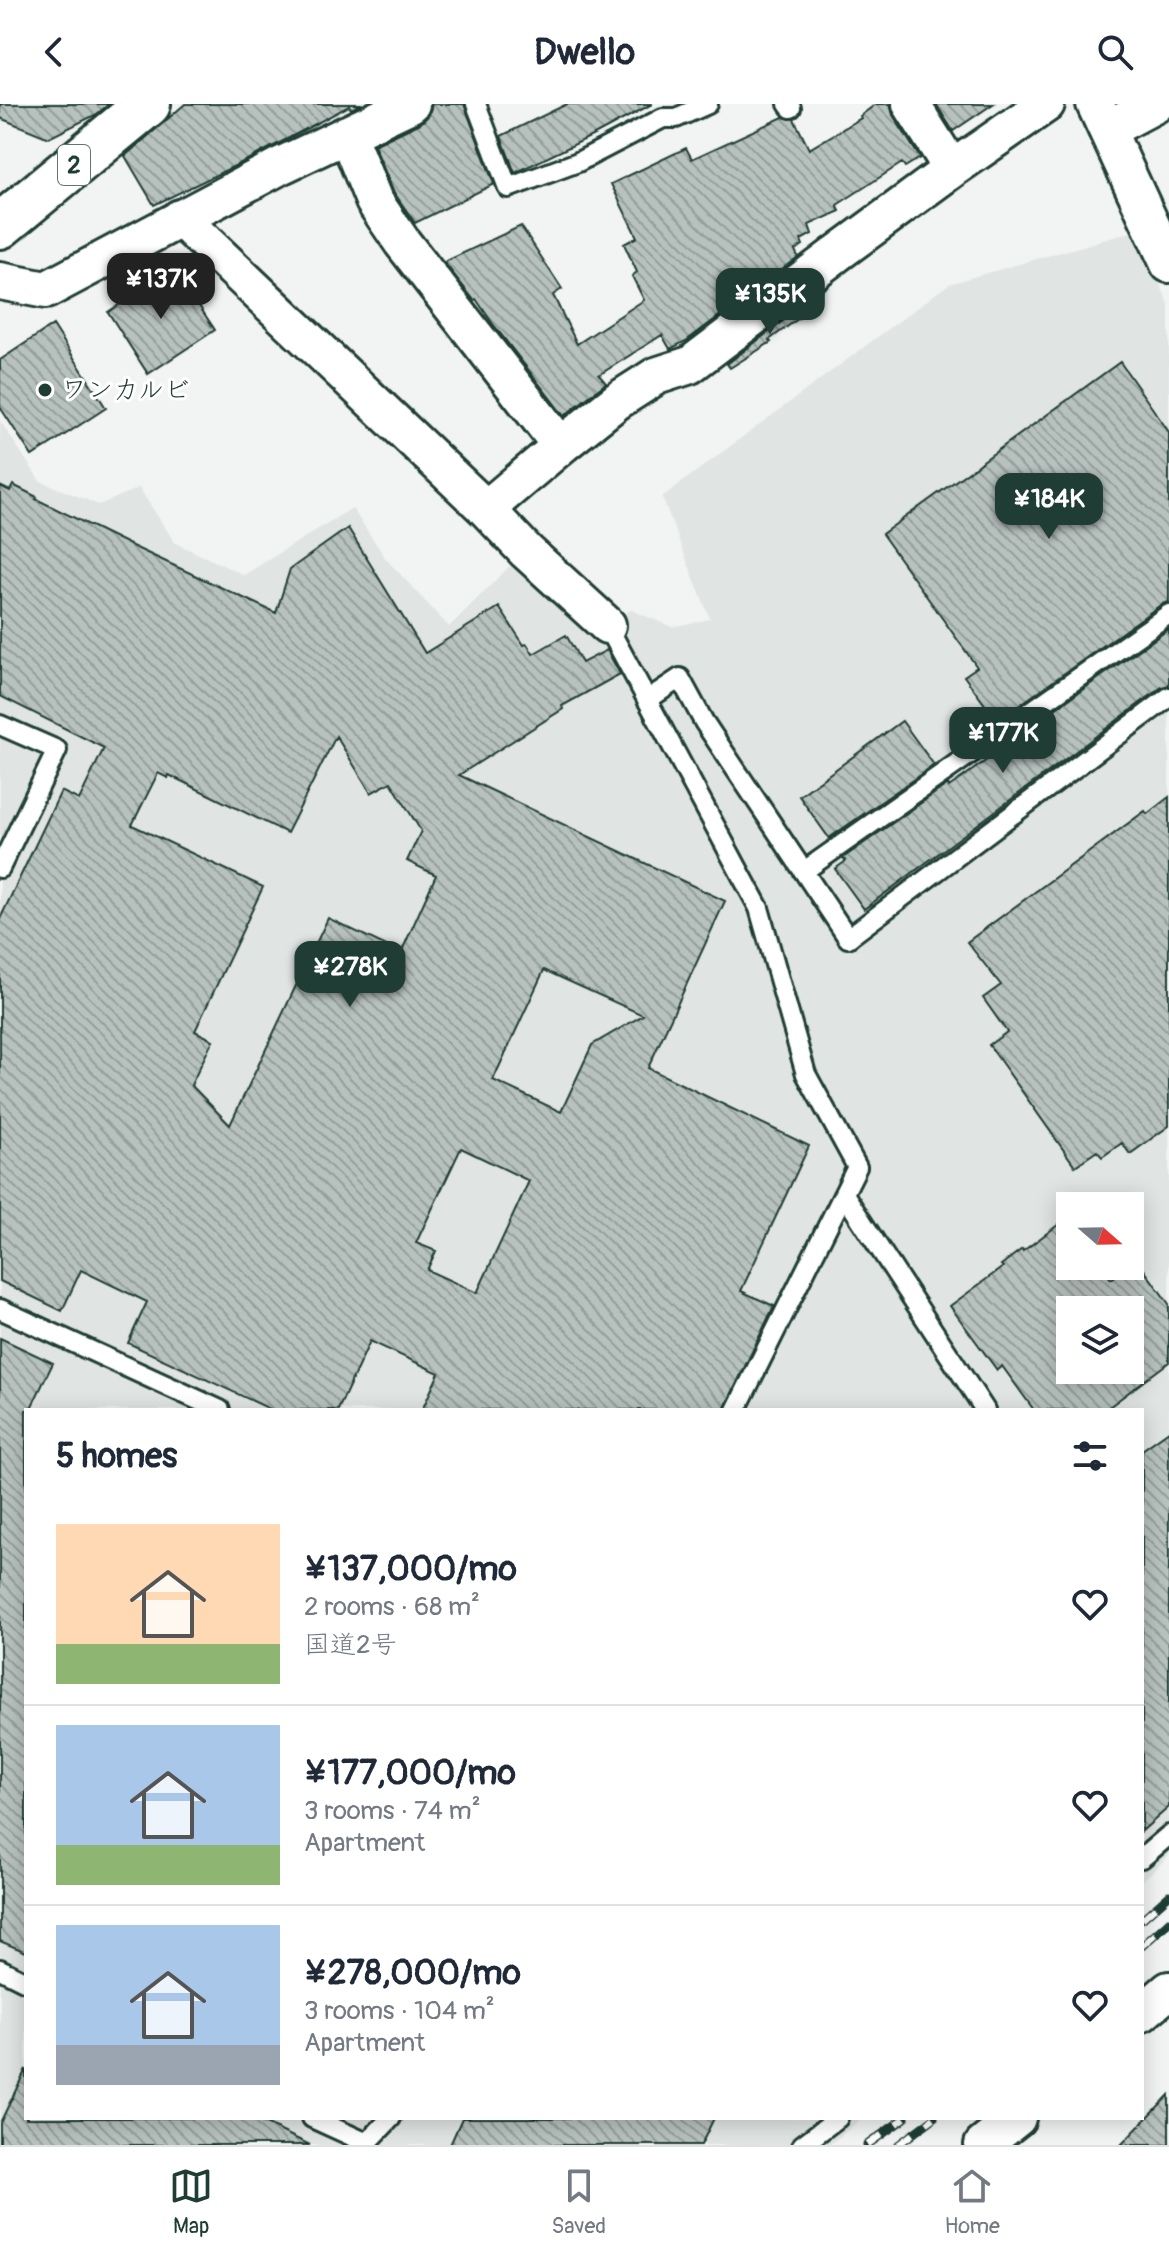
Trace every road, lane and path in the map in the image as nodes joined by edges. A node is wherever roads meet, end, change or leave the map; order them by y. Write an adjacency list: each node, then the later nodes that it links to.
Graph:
1 (411, 104): 10 (street)
2 (476, 104): 7 (lane)
3 (708, 104): 7 (lane)
4 (911, 104): 11 (street)
5 (1046, 104): 11 (street)
6 (1156, 104): 9 (street)
7 (660, 111)
8 (131, 112): 13 (highway, 2)
9 (1101, 117): 14 (street)
10 (347, 134): 12 (street); 16 (street)
11 (952, 169): 16 (street)
12 (180, 218): 15 (street); 17 (street)
13 (0, 226)
14 (1169, 264)
15 (0, 281)
16 (563, 444): 17 (street)
17 (486, 509): 19 (street)
18 (1169, 614): 24 (lane)
19 (607, 625): 21 (lane)
20 (1169, 697): 24 (lane)
21 (647, 700): 24 (lane); 25 (lane)
22 (0, 725): 23 (lane)
23 (0, 868)
24 (804, 871)
25 (844, 1194): 28 (lane); 29 (lane)
26 (0, 1309): 27 (lane)
27 (216, 1408)
28 (737, 1408)
29 (984, 1408)
30 (1169, 1835): 31 (lane)
31 (1144, 1856)
32 (0, 1969): 33 (lane)
33 (24, 1981)
34 (1169, 1990): 35 (street)
35 (1144, 2011)
36 (316, 2120): 40 (lane)
37 (389, 2120): 40 (lane)
38 (835, 2120): 41 (lane)
39 (1014, 2120): 42 (street)
40 (366, 2144)
41 (802, 2145)
42 (983, 2145)

